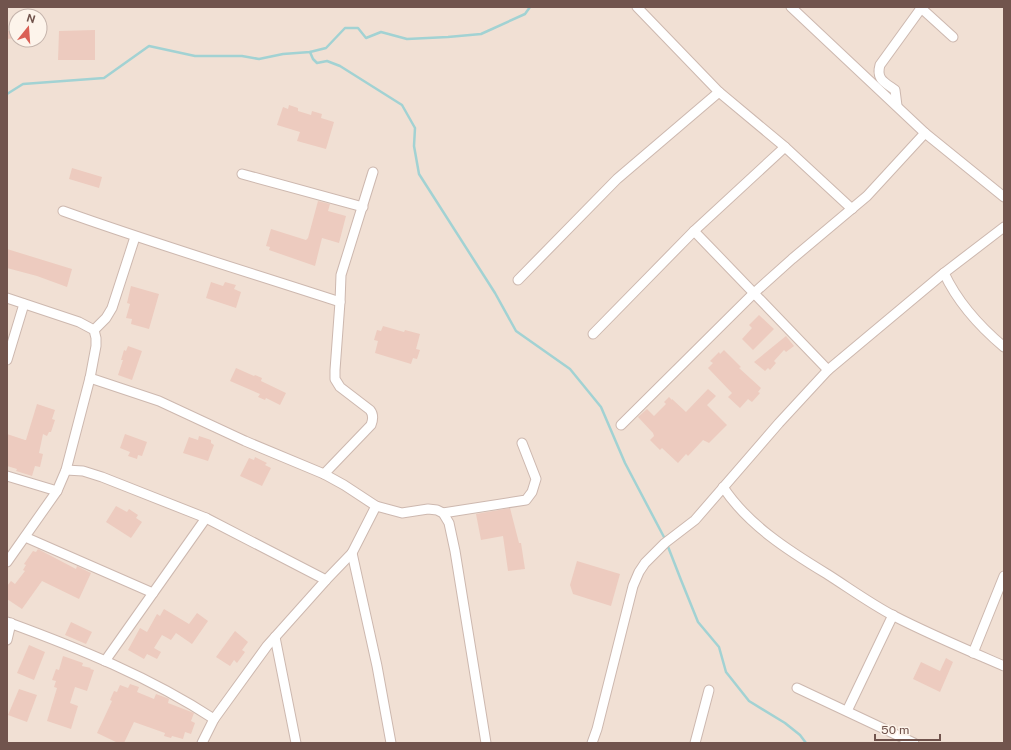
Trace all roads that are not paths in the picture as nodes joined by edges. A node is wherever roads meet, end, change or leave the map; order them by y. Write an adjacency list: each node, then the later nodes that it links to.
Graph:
1 (637, 7): 5 (street)
2 (791, 7): 6 (street)
3 (921, 7): 4 (street); 6 (street)
4 (953, 37)
5 (719, 92): 8 (street); 19 (street)
6 (897, 106): 7 (street)
7 (925, 133): 11 (street); 13 (street)
8 (785, 147): 13 (street); 16 (street)
9 (373, 172): 12 (street)
10 (242, 174): 12 (street)
11 (1004, 197)
12 (363, 207): 22 (street)
13 (852, 209): 20 (street)
14 (63, 211): 17 (street)
15 (1004, 227): 18 (street)
16 (694, 231): 20 (street); 25 (street)
17 (135, 237): 22 (street); 24 (street)
18 (944, 273): 26 (street); 28 (street)
19 (518, 280)
20 (754, 293): 28 (street); 30 (street)
21 (7, 298): 23 (street)
22 (340, 302): 33 (street)
23 (24, 304): 24 (street); 27 (street)
24 (94, 330): 29 (street)
25 (593, 334)
26 (1004, 347)
27 (7, 360)
28 (828, 370): 35 (street)
29 (90, 378): 32 (street); 33 (street)
30 (621, 425)
31 (522, 444): 38 (street)
32 (66, 470): 36 (street); 39 (street)
33 (324, 474): 37 (street)
34 (7, 476): 36 (street)
35 (723, 487): 46 (street); 62 (street)
36 (57, 491): 40 (street)
37 (376, 506): 38 (street); 41 (street)
38 (442, 513): 61 (street)
39 (206, 518): 44 (street); 45 (street)
40 (25, 537): 42 (street); 45 (street)
41 (352, 553): 44 (street); 60 (street)
42 (7, 562)
43 (1004, 576): 50 (street)
44 (326, 580): 48 (street)
45 (153, 593): 51 (street)
46 (893, 615): 50 (street); 55 (street)
47 (9, 623): 49 (street); 51 (street)
48 (275, 637): 56 (street); 59 (street)
49 (7, 640)
50 (973, 653): 52 (street)
51 (106, 661): 56 (street)
52 (1004, 666)
53 (797, 688): 55 (street)
54 (709, 690): 63 (street)
55 (847, 712): 57 (street)
56 (214, 719): 58 (street)
57 (909, 742)
58 (202, 743)
59 (296, 743)
60 (391, 743)
61 (486, 743)
62 (592, 743)
63 (695, 743)

